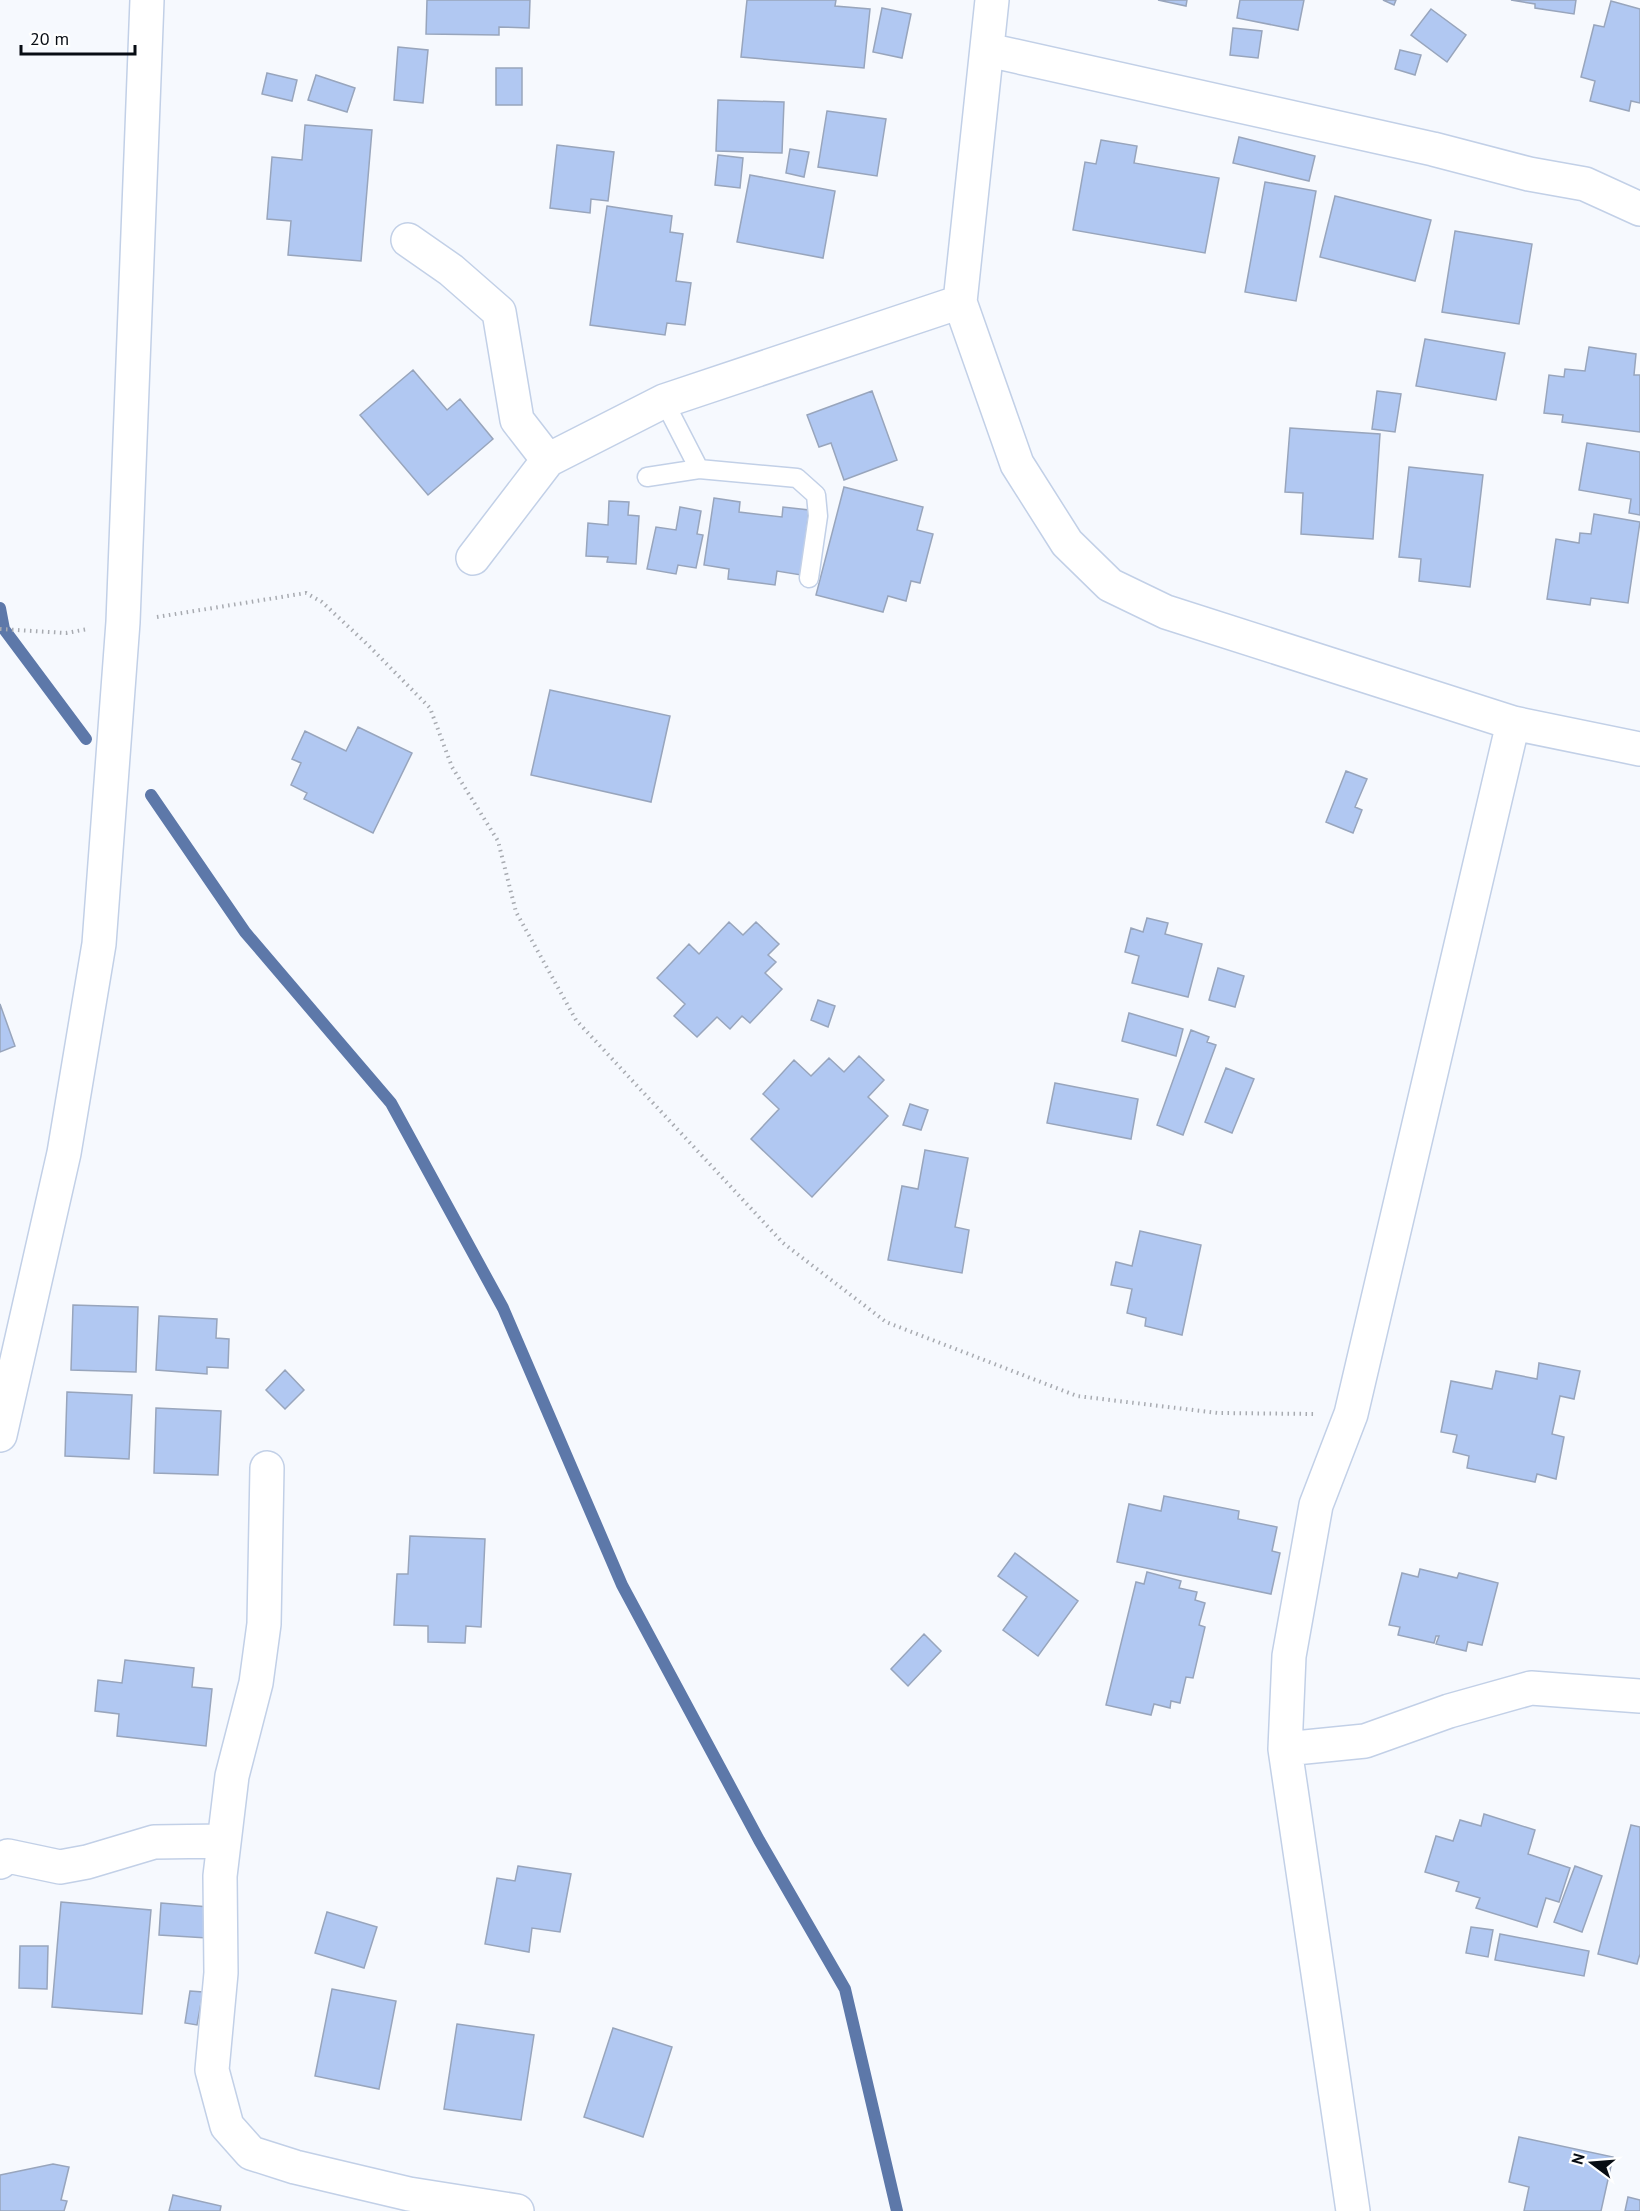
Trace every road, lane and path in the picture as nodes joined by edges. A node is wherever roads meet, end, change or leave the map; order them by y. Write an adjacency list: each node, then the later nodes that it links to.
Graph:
1 (147, 0): 13 (street)
2 (992, 0): 3 (street)
3 (988, 50): 4 (street); 6 (street)
4 (1640, 209)
5 (408, 240): 8 (street)
6 (960, 302): 7 (street); 15 (street)
7 (664, 401): 8 (street); 9 (lane)
8 (548, 460): 11 (street)
9 (699, 469): 10 (lane); 12 (lane)
10 (647, 477)
11 (473, 558)
12 (809, 578)
13 (123, 622): 14 (path); 17 (path); 18 (street)
14 (0, 628)
15 (1513, 723): 16 (street); 17 (street)
16 (1639, 746)
17 (1350, 1414): 21 (street)
18 (0, 1435)
19 (267, 1468): 22 (street)
20 (1640, 1696): 21 (street)
21 (1285, 1749): 25 (street)
22 (224, 1840): 23 (street); 24 (street)
23 (3, 1853)
24 (517, 2211)
25 (1353, 2211)

